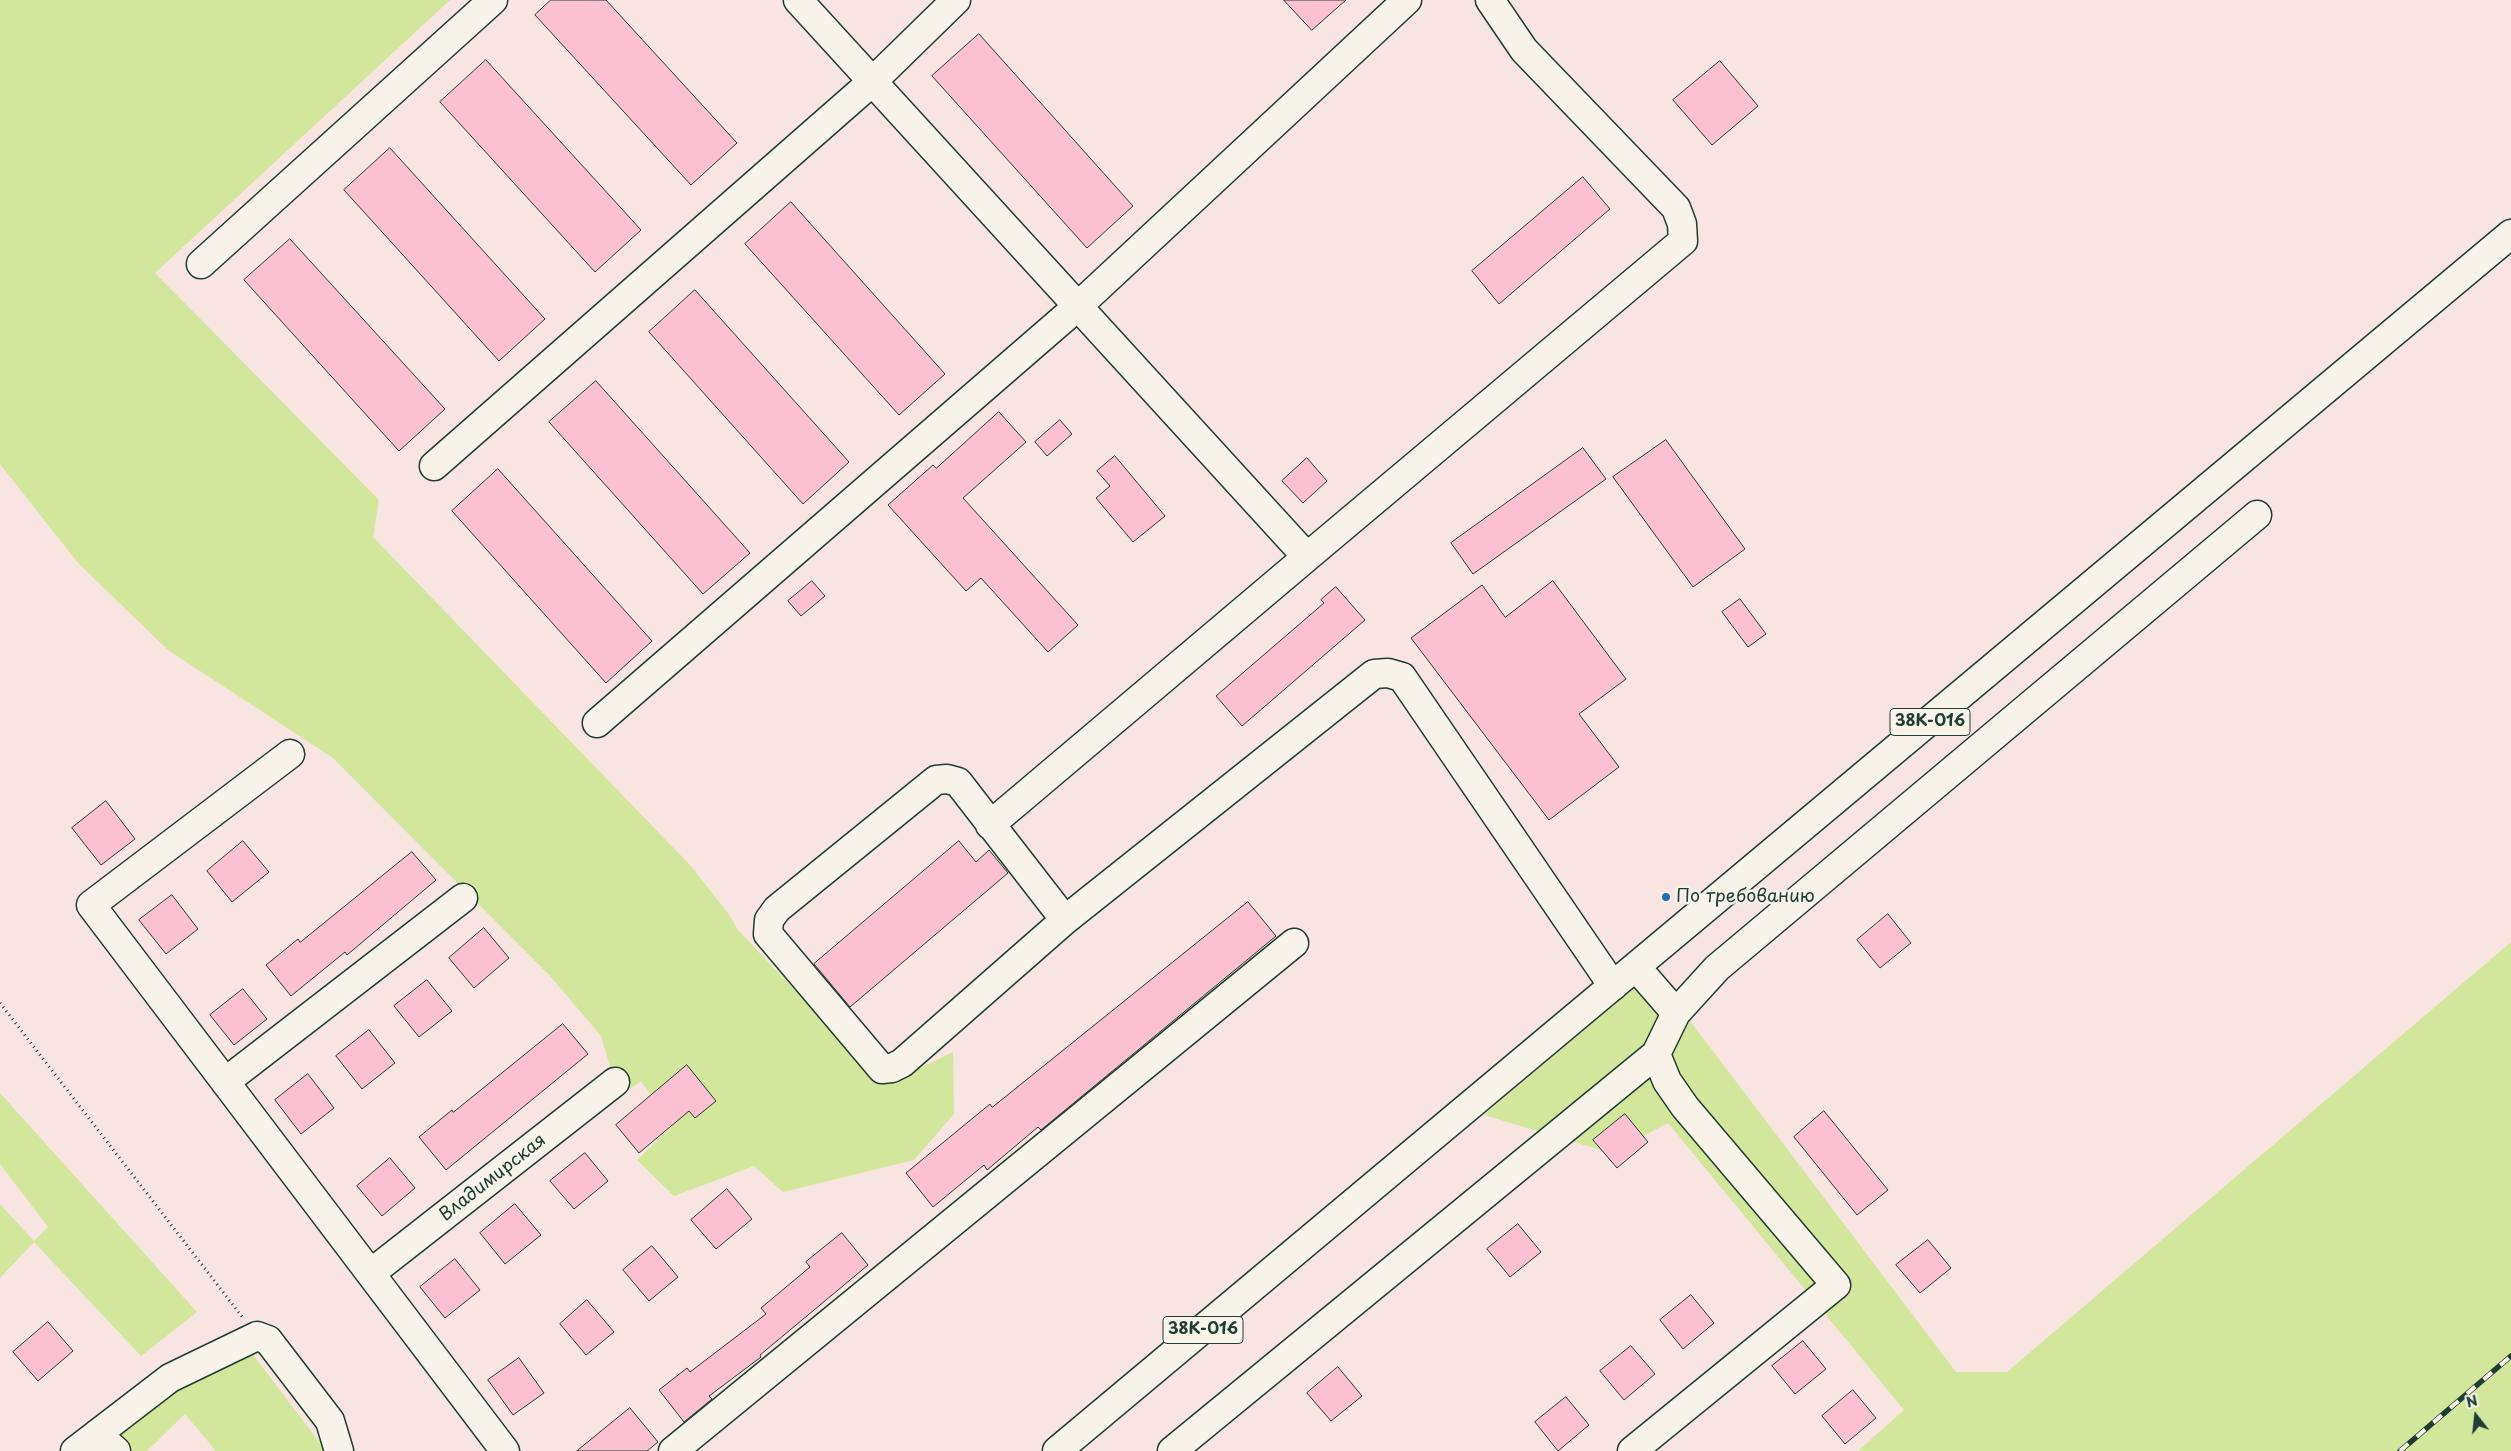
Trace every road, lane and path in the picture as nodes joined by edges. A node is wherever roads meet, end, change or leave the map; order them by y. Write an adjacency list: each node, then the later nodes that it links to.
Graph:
1 (493, 0): 8 (street)
2 (798, 0): 6 (street)
3 (956, 0): 6 (street)
4 (1407, 0): 9 (street)
5 (1490, 0): 12 (street)
6 (873, 81): 9 (street); 10 (street)
7 (2511, 234): 19 (street, 38К-016)
8 (202, 264)
9 (1077, 307): 12 (street); 13 (street)
10 (434, 466)
11 (2257, 515): 22 (street)
12 (1307, 557): 15 (street)
13 (597, 723)
14 (290, 754): 24 (street)
15 (990, 825): 17 (street); 17 (street)
16 (463, 898): 24 (street)
17 (1065, 920): 20 (street)
18 (1294, 943): 32 (street)
19 (1636, 967): 20 (street, 38К-016); 22 (street)
20 (1613, 986): 33 (street, 38К-016)
21 (0, 1003): 27 (path)
22 (1676, 1013): 23 (street)
23 (1656, 1054): 34 (street); 35 (street)
24 (225, 1082): 26 (street)
25 (615, 1082): 26 (street, Владимирская)
26 (370, 1273): 31 (street)
27 (257, 1336): 28 (street); 30 (street)
28 (107, 1442): 29 (street)
29 (75, 1451)
30 (340, 1451)
31 (505, 1451)
32 (673, 1451)
33 (1057, 1451)
34 (1172, 1451)
35 (1632, 1451)

